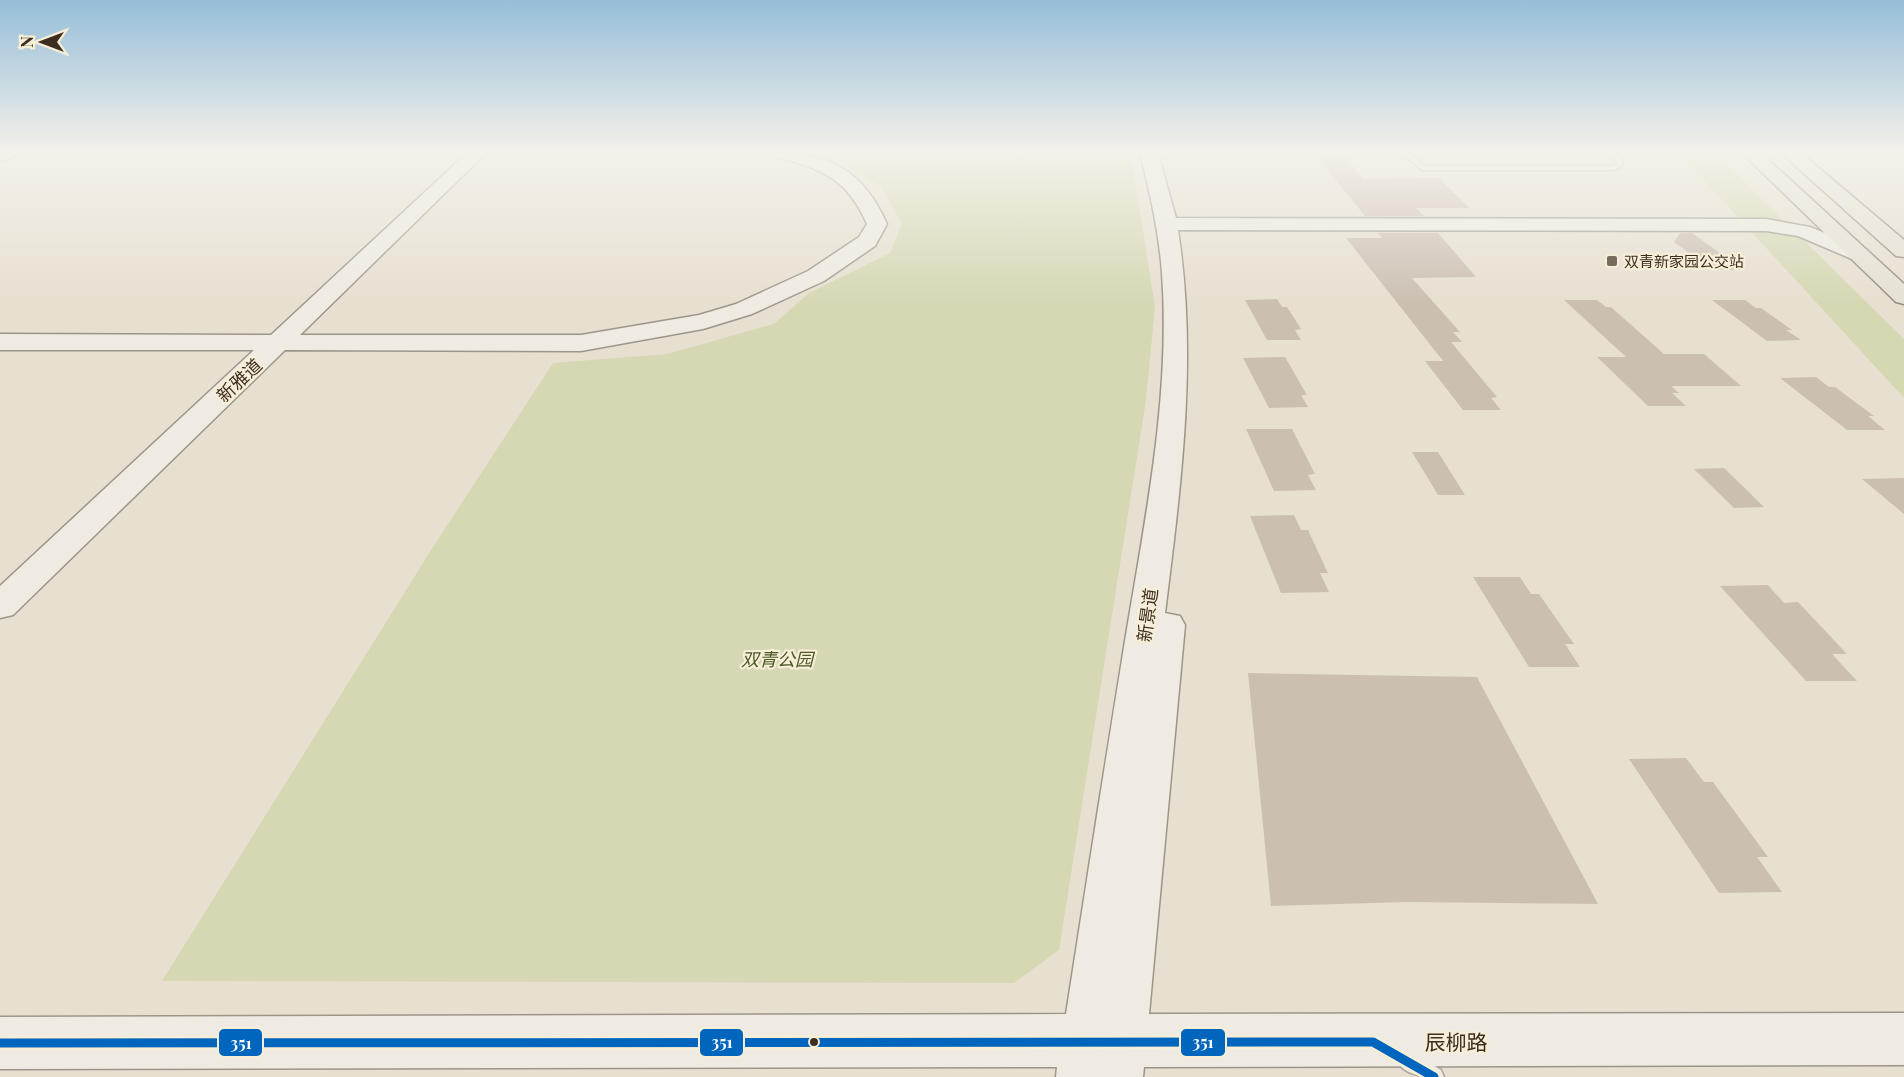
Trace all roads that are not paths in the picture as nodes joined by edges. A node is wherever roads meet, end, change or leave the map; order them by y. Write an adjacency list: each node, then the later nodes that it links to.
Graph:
1 (412, 203): 13 (street, 新雅道)
2 (422, 203): 13 (street, 新雅道)
3 (870, 203): 13 (street)
4 (1166, 203): 9 (street, 新景道)
5 (1170, 203): 9 (street, 新景道)
6 (1804, 203): 8 (main road)
7 (1848, 203): 10 (main road)
8 (1807, 206): 9 (street); 11 (main road)
9 (1173, 222): 11 (street); 20 (street, 新景道)
10 (1904, 251)
11 (1859, 255): 12 (main road)
12 (1904, 297)
13 (270, 341): 14 (street); 15 (street, 新雅道); 16 (street, 新雅道)
14 (0, 342)
15 (0, 583)
16 (0, 606)
17 (1904, 1039): 18 (street, 辰柳路)
18 (1373, 1042): 20 (street, 辰柳路); 21 (lane)
19 (0, 1043): 20 (street, 辰柳路)
20 (1102, 1059)
21 (1434, 1077)

